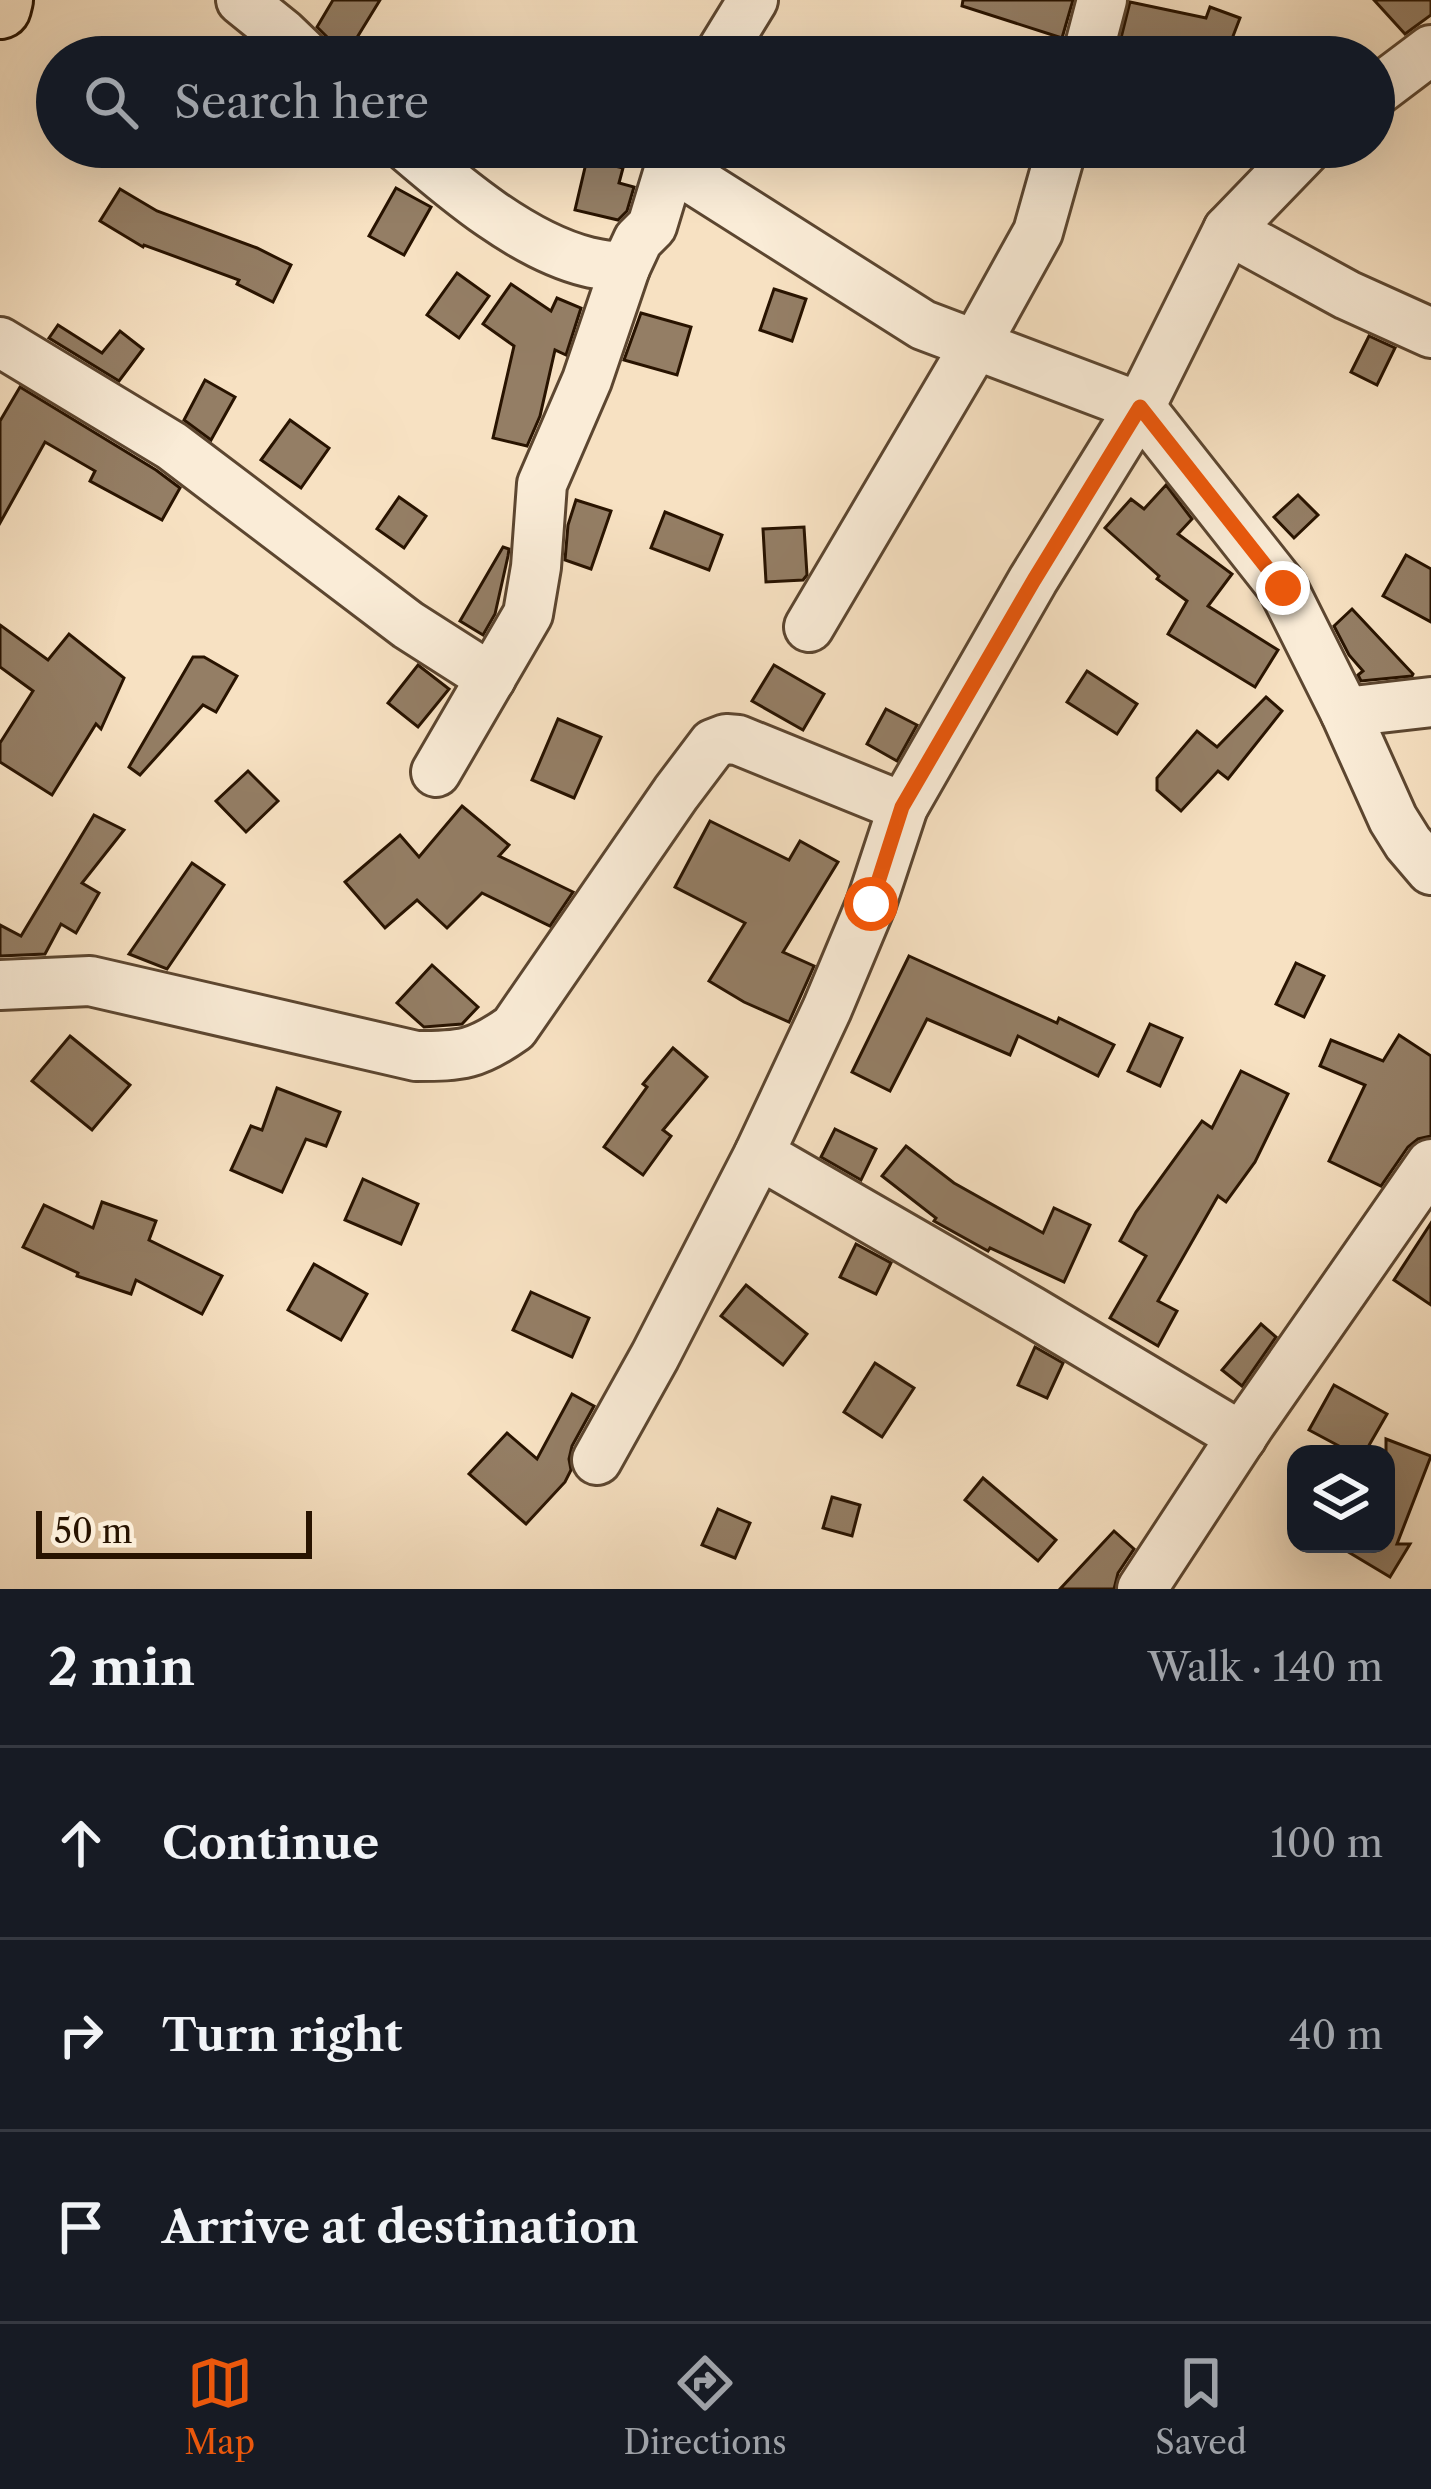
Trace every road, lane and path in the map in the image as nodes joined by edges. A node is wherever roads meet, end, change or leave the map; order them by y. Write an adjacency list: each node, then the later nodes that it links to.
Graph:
1 (241, 0): 4 (street)
2 (753, 0): 5 (street)
3 (1102, 0): 6 (street)
4 (285, 36)
5 (731, 36)
6 (1093, 36)
7 (1431, 50): 8 (street)
8 (1395, 77)
9 (434, 168): 15 (street)
10 (670, 168): 15 (street)
11 (692, 168): 18 (street)
12 (1056, 168): 18 (street)
13 (1288, 168): 14 (street)
14 (1228, 230): 16 (street); 19 (street)
15 (626, 268): 21 (street)
16 (1431, 333)
17 (0, 342): 21 (street)
18 (976, 344): 19 (street); 20 (street)
19 (1140, 407): 23 (street); 25 (street)
20 (809, 627)
21 (491, 678): 24 (street)
22 (1431, 702): 23 (street)
23 (1345, 712): 26 (street)
24 (436, 772)
25 (902, 807): 27 (street); 28 (street)
26 (1431, 870)
27 (0, 985)
28 (759, 1154): 30 (street); 31 (street)
29 (1431, 1164): 30 (street)
30 (1242, 1437): 32 (street)
31 (597, 1460)
32 (1142, 1589)

